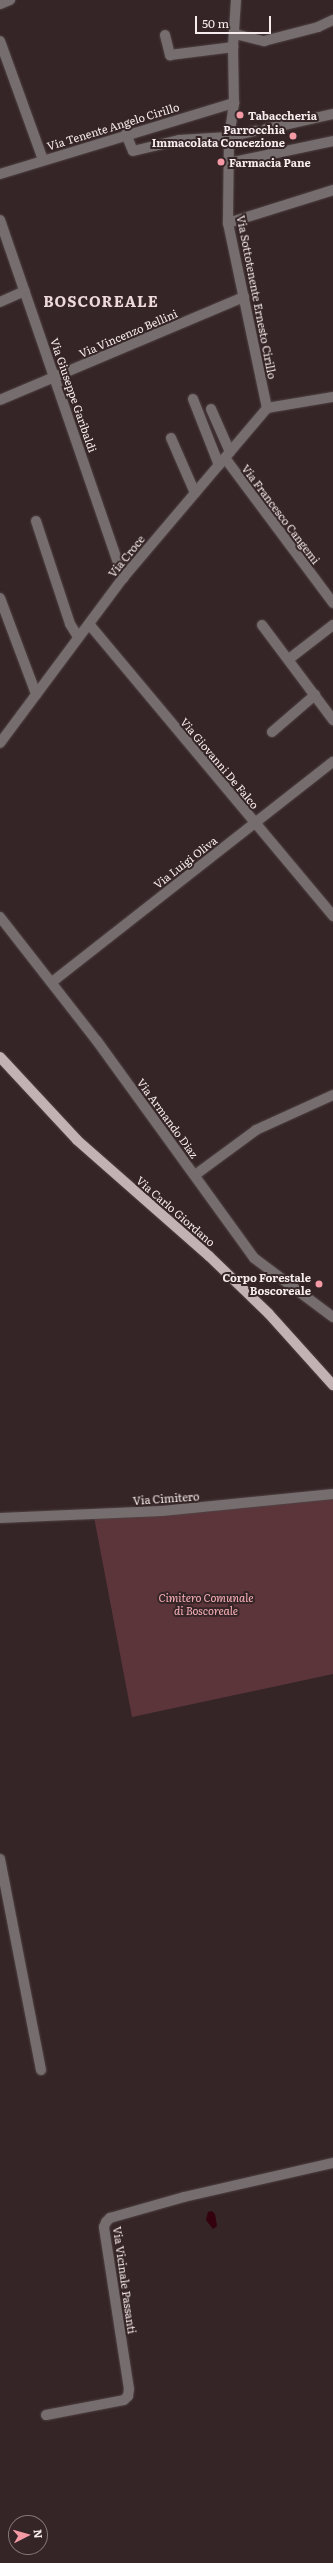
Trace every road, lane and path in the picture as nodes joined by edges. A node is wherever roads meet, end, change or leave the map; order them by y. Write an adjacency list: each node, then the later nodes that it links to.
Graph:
1 (10, 0): 3 (street)
2 (236, 0): 5 (street, Via Sottotenente Ernesto Cirillo)
3 (0, 4)
4 (333, 20): 5 (street)
5 (235, 34): 8 (street, Via Sottotenente Ernesto Cirillo)
6 (165, 35): 8 (street)
7 (0, 41): 9 (street)
8 (233, 47): 10 (street, Via Sottotenente Ernesto Cirillo)
9 (3, 59): 15 (street)
10 (234, 103): 12 (street, Via Tenente Angelo Cirillo); 13 (street, Via Sottotenente Ernesto Cirillo)
11 (333, 114): 13 (street)
12 (126, 134): 13 (street); 15 (street, Via Tenente Angelo Cirillo)
13 (229, 137): 16 (street, Via Sottotenente Ernesto Cirillo)
14 (333, 141): 16 (street)
15 (43, 160): 17 (street, Via Tenente Angelo Cirillo)
16 (229, 163): 20 (street, Via Sottotenente Ernesto Cirillo)
17 (0, 174)
18 (333, 190): 20 (street)
19 (0, 220): 21 (street, Via Giuseppe Garibaldi)
20 (228, 223): 22 (street, Via Sottotenente Ernesto Cirillo)
21 (25, 291): 23 (street); 24 (street, Via Giuseppe Garibaldi)
22 (244, 297): 24 (street, Via Vincenzo Bellini); 28 (street, Via Sottotenente Ernesto Cirillo)
23 (0, 302)
24 (56, 377): 27 (street, Via Vincenzo Bellini); 34 (street, Via Giuseppe Garibaldi)
25 (333, 397): 28 (street)
26 (192, 399): 31 (street)
27 (0, 400)
28 (267, 408): 31 (street, Via Croce)
29 (211, 409): 31 (street)
30 (171, 438): 32 (street)
31 (224, 458): 32 (street, Via Croce); 36 (street, Via Francesco Cangemi)
32 (196, 492): 34 (street, Via Croce)
33 (36, 521): 40 (street)
34 (123, 578): 37 (street, Via Croce)
35 (0, 598): 42 (street)
36 (333, 603)
37 (89, 624): 40 (street, Via Croce); 48 (street, Via Giovanni De Falco)
38 (262, 625): 41 (street)
39 (333, 625): 41 (street)
40 (78, 638): 42 (street, Via Croce)
41 (289, 659): 43 (street)
42 (36, 694): 46 (street, Via Croce)
43 (315, 695): 44 (street); 45 (street)
44 (333, 720)
45 (272, 732)
46 (0, 743)
47 (333, 762): 48 (street, Via Luigi Oliva)
48 (255, 823): 49 (street, Via Giovanni De Falco); 51 (street, Via Luigi Oliva)
49 (333, 916)
50 (0, 917): 51 (street, Via Armando Diaz)
51 (52, 982): 54 (street, Via Armando Diaz)
52 (0, 1057): 56 (main road, Via Carlo Giordano)
53 (333, 1095): 54 (street)
54 (195, 1175): 55 (street, Via Armando Diaz)
55 (333, 1317)
56 (333, 1385)
57 (333, 1494): 58 (street, Via Cimitero)
58 (0, 1518)
59 (0, 1859): 60 (street)
60 (41, 2070)
61 (333, 2163): 62 (street, Via Vicinale Passanti)
62 (46, 2415)

